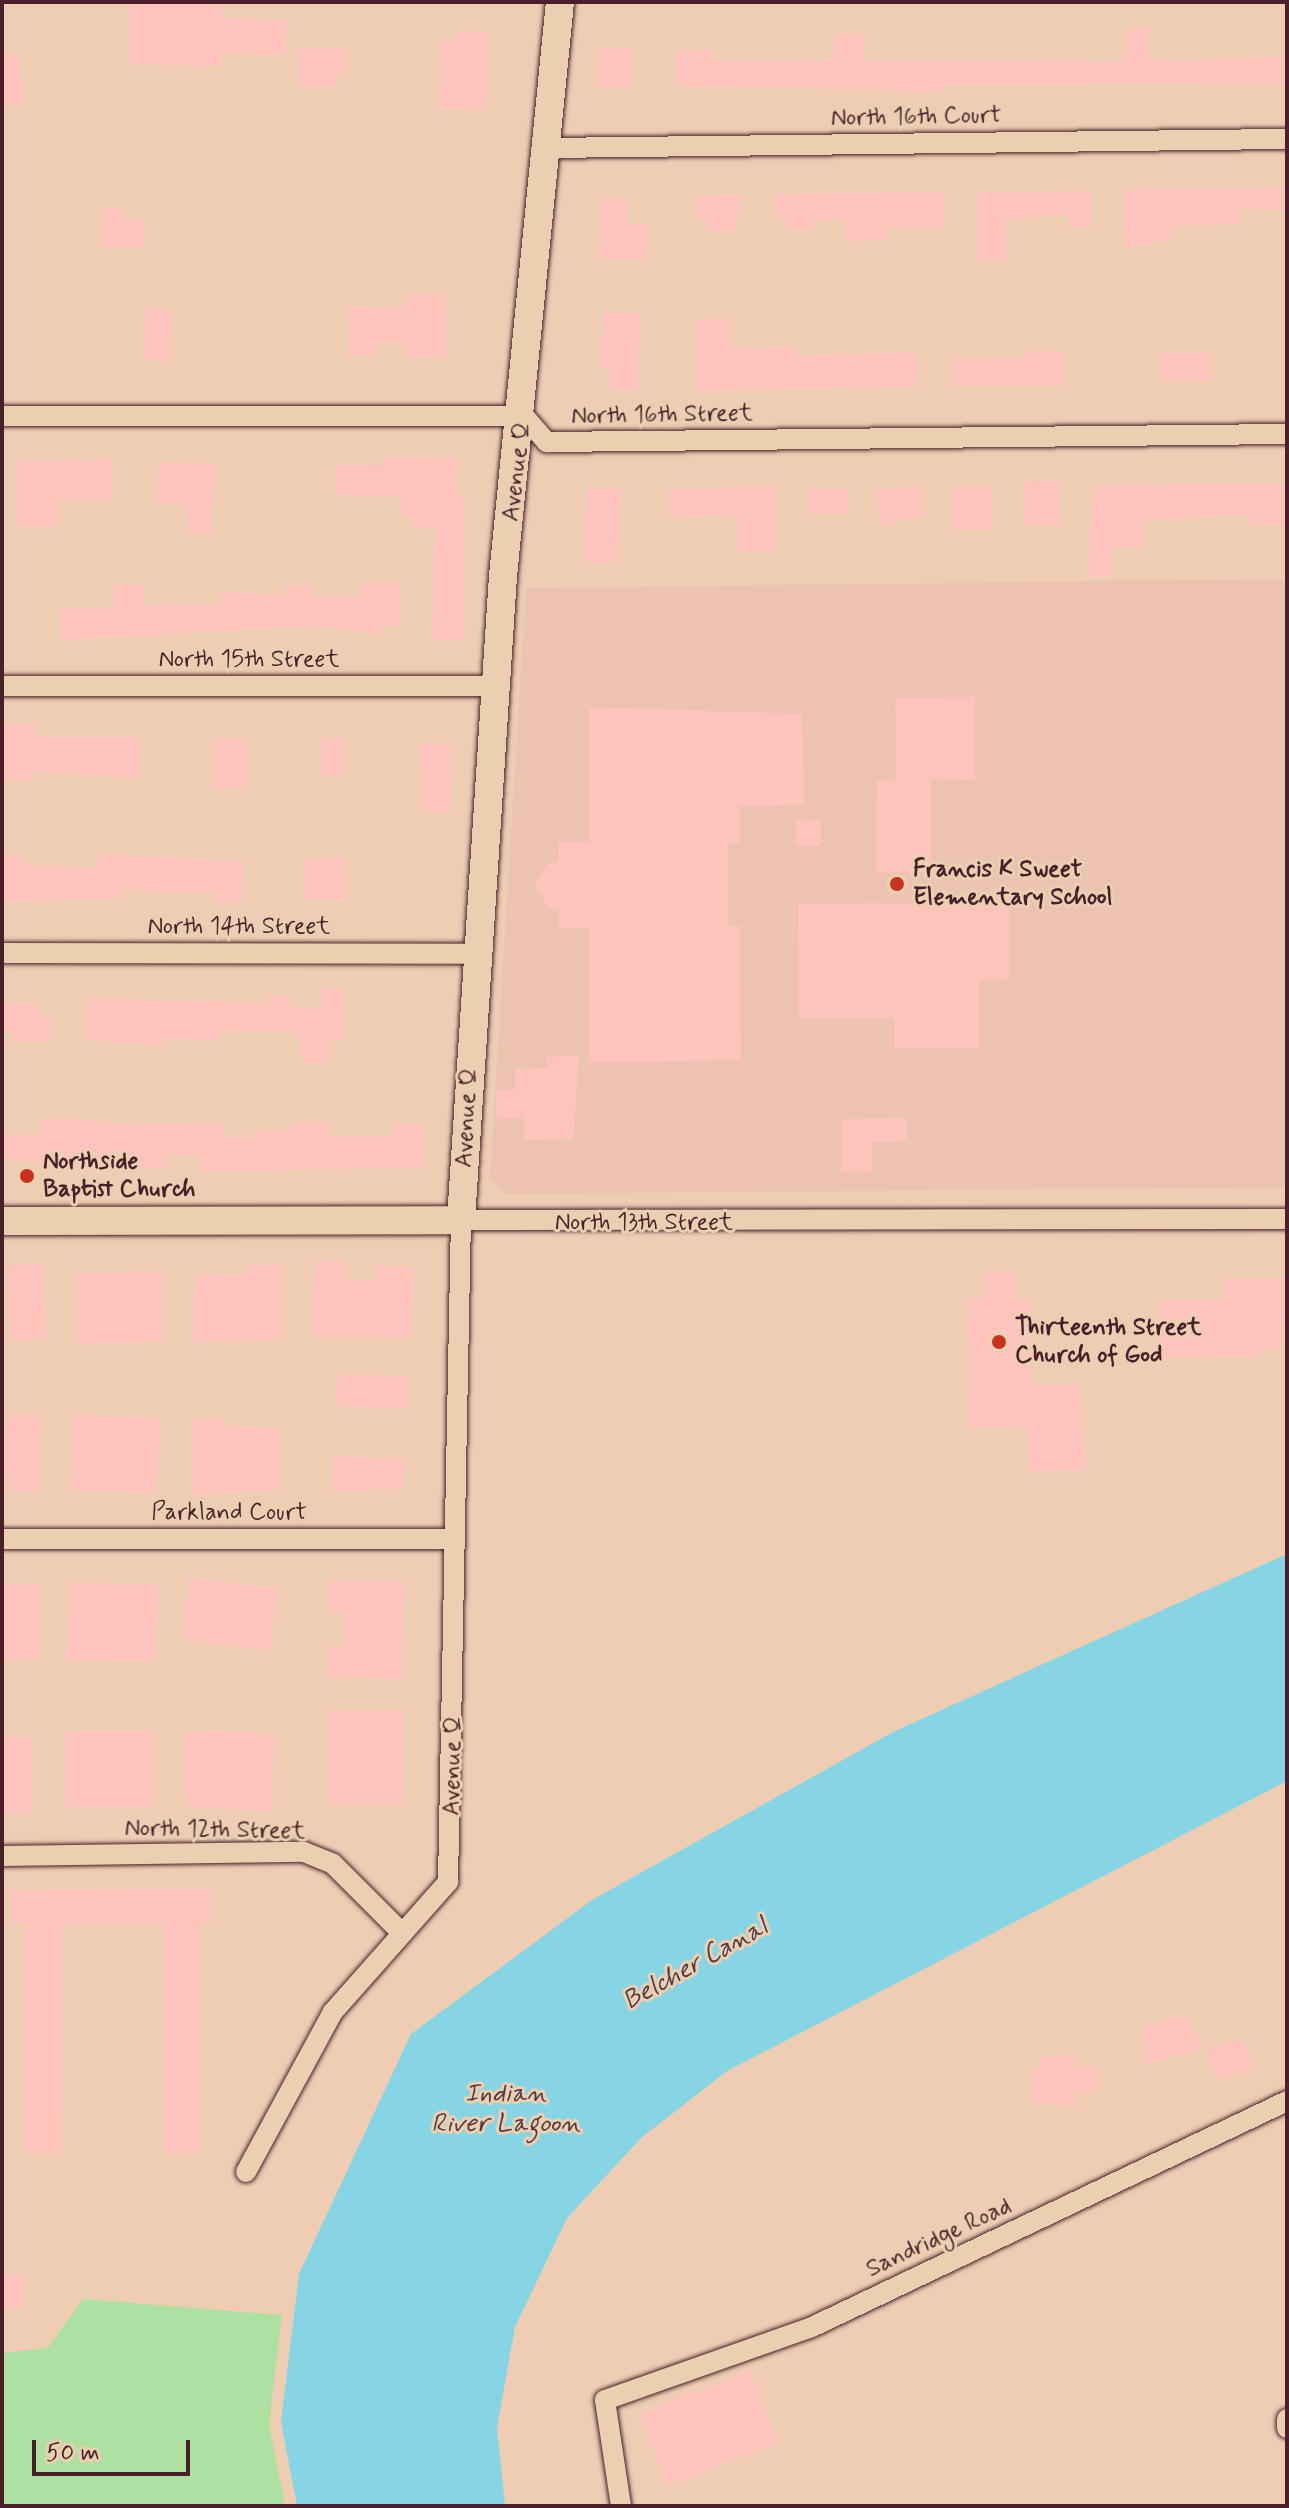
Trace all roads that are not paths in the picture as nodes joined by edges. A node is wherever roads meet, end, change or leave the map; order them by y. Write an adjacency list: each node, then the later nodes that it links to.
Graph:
1 (560, 2): 3 (street, Avenue Q)
2 (1287, 139): 3 (street, North 16th Court)
3 (546, 148): 5 (street, Avenue Q)
4 (2, 416): 5 (street)
5 (524, 416): 6 (street, North 16th Street); 8 (street, Avenue Q)
6 (1287, 434)
7 (2, 686): 8 (street, North 15th Street)
8 (496, 686): 10 (street, Avenue Q)
9 (2, 953): 10 (street, North 14th Street)
10 (476, 954): 12 (street, Avenue Q)
11 (1287, 1219): 12 (street, North 13th Street)
12 (461, 1220): 13 (street, North 13th Street); 15 (street, Avenue Q)
13 (2, 1221)
14 (2, 1539): 15 (street, Parkland Court)
15 (455, 1539): 17 (street, Avenue Q)
16 (2, 1856): 17 (street, North 12th Street)
17 (399, 1930): 19 (street, Avenue Q)
18 (1287, 2101): 22 (street, Sandridge Road)
19 (246, 2172)
20 (1287, 2419): 21 (street)
21 (1287, 2428)
22 (621, 2506)

